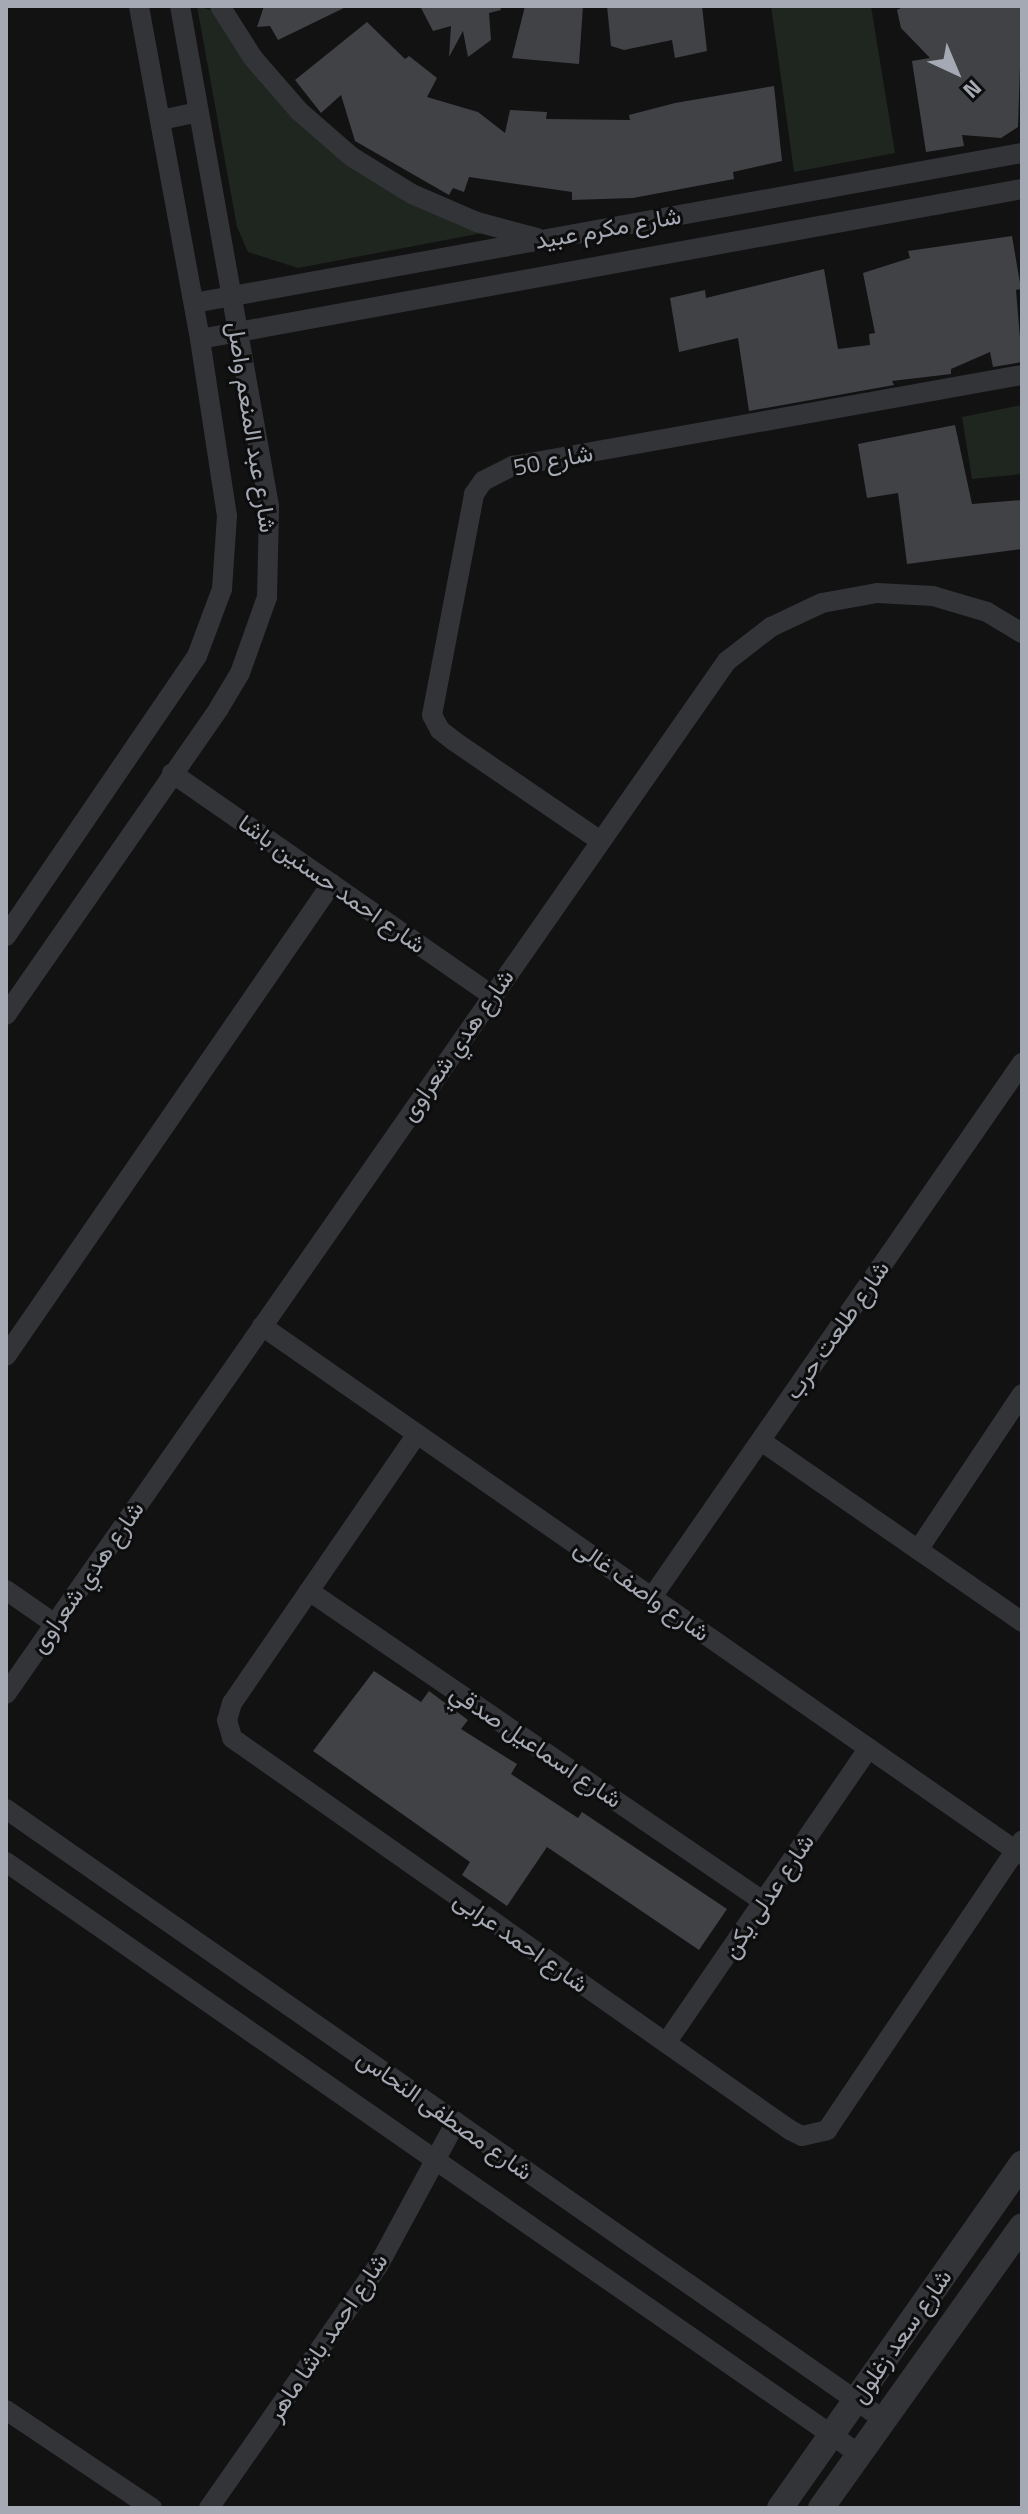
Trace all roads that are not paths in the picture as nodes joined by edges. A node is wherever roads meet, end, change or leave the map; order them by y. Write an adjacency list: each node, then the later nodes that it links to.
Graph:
1 (139, 6): 5 (street, شارع عبد المنعم واصل)
2 (180, 6): 4 (street, شارع عبد المنعم واصل)
3 (220, 6): 8 (street)
4 (198, 112): 5 (street); 9 (street, شارع عبد المنعم واصل)
5 (161, 120): 10 (street, شارع عبد المنعم واصل)
6 (1022, 153): 8 (street, شارع مكرم عبيد)
7 (1022, 189): 11 (street, شارع مكرم عبيد)
8 (545, 240): 9 (street, شارع مكرم عبيد)
9 (232, 297): 10 (street, شارع مكرم عبيد); 11 (street, شارع عبد المنعم واصل)
10 (194, 303): 12 (street, شارع عبد المنعم واصل)
11 (238, 334): 12 (street, شارع مكرم عبيد); 15 (street, شارع عبد المنعم واصل)
12 (200, 339): 18 (street, شارع عبد المنعم واصل)
13 (1022, 375): 16 (street, شارع 50)
14 (1022, 633): 16 (street, شارع هدي شعراوى)
15 (172, 773): 17 (street, شارع احمد حسنين باشا); 20 (street, شارع عبد المنعم واصل)
16 (599, 840): 19 (street, شارع هدي شعراوى)
17 (332, 883): 19 (street, شارع احمد حسنين باشا); 23 (street)
18 (6, 936)
19 (491, 995): 22 (street, شارع هدي شعراوى)
20 (6, 1015)
21 (1019, 1075): 26 (street, شارع طلعت حرب)
22 (262, 1326): 25 (street, شارع واصف غالى); 32 (street, شارع هدي شعراوى)
23 (6, 1356)
24 (1022, 1394): 27 (street)
25 (417, 1434): 29 (street, شارع احمد عرابى); 30 (street, شارع واصف غالى)
26 (761, 1441): 27 (street); 30 (street, شارع طلعت حرب)
27 (918, 1550): 31 (street)
28 (6, 1590): 32 (street)
29 (309, 1591): 38 (street, شارع اسماعيل صدقي); 39 (street, شارع احمد عرابى)
30 (652, 1597): 34 (street, شارع واصف غالى)
31 (1022, 1622)
32 (55, 1624): 33 (street, شارع هدي شعراوى)
33 (6, 1694)
34 (869, 1748): 36 (street, شارع واصف غالى); 38 (street, شارع عدلى يكن)
35 (6, 1809): 40 (street, شارع مصطفى النحاس)
36 (1020, 1849): 39 (street, شارع احمد عرابى)
37 (6, 1862): 41 (street, شارع مصطفى النحاس)
38 (764, 1902): 39 (street, شارع عدلى يكن)
39 (666, 2043)
40 (456, 2122): 41 (street, شارع احمد باشا ماهر); 44 (street, شارع مصطفى النحاس)
41 (434, 2160): 47 (street, شارع مصطفى النحاس); 50 (street, شارع احمد باشا ماهر)
42 (1022, 2164): 44 (street, شارع سعد زغلول)
43 (1022, 2226): 46 (street, شارع سعد زغلول)
44 (856, 2401): 46 (street, شارع مصطفى النحاس); 47 (street, شارع سعد زغلول)
45 (6, 2410): 49 (street)
46 (884, 2420): 48 (street, شارع سعد زغلول)
47 (832, 2434): 48 (street, شارع مصطفى النحاس); 51 (street, شارع سعد زغلول)
48 (859, 2454): 52 (street, شارع سعد زغلول)
49 (152, 2508)
50 (209, 2508)
51 (780, 2508)
52 (821, 2508)

